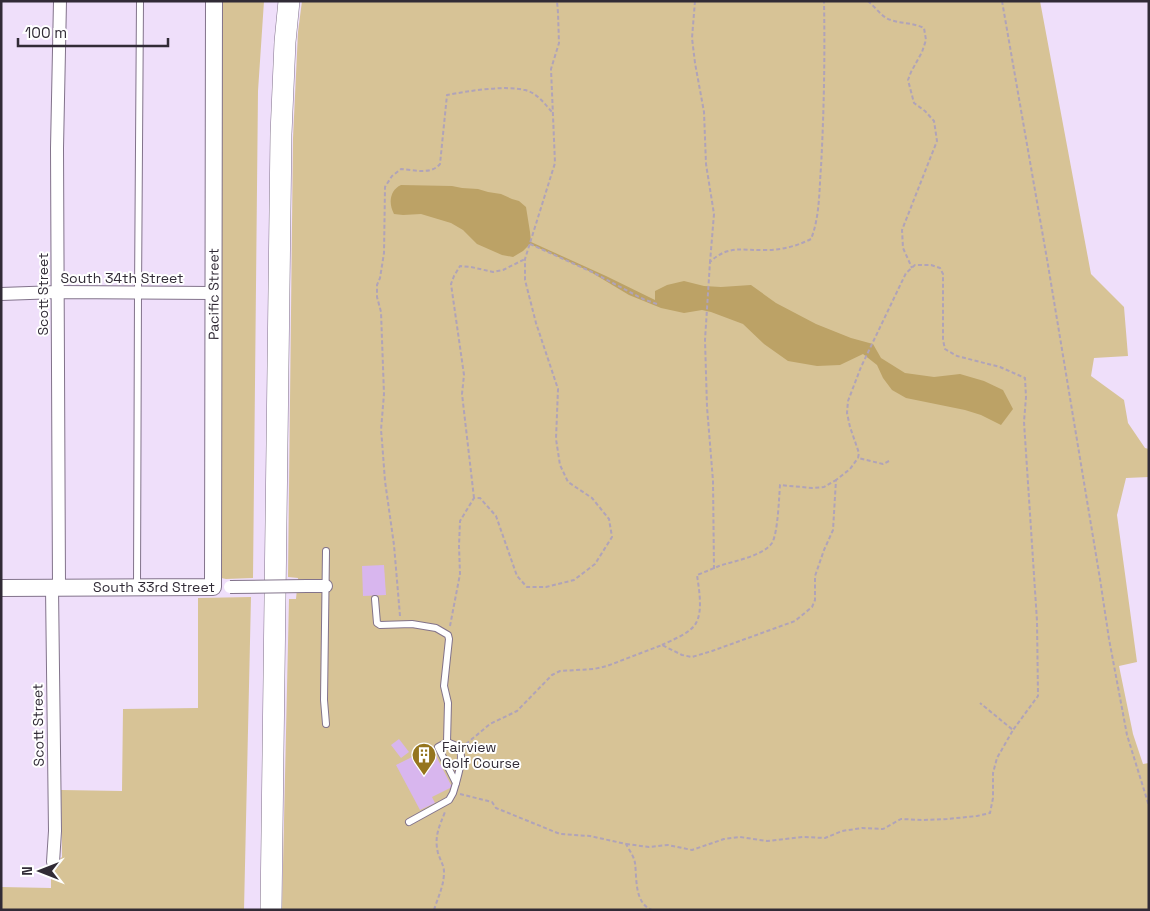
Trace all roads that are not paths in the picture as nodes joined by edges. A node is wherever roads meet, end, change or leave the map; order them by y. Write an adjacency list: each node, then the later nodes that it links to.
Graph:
1 (60, 1): 6 (street, Scott Street)
2 (140, 1): 7 (lane)
3 (214, 1): 8 (street, Pacific Street)
4 (274, 1): 22 (highway)
5 (289, 1): 23 (highway)
6 (58, 292): 7 (street, South 34th Street); 9 (street, South 34th Street); 13 (street, Scott Street)
7 (138, 293): 8 (street, South 34th Street); 14 (lane)
8 (213, 293): 11 (street, Pacific Street)
9 (1, 294)
10 (326, 551): 12 (lane)
11 (213, 586): 12 (street, South 33rd Street, bridge); 14 (street, South 33rd Street)
12 (326, 586): 17 (lane)
13 (55, 587): 14 (street, South 33rd Street); 15 (street, South 33rd Street); 21 (street, Scott Street)
14 (137, 587)
15 (1, 588)
16 (375, 600): 18 (lane)
17 (326, 724)
18 (447, 742): 19 (lane); 19 (lane)
19 (456, 784): 20 (lane)
20 (409, 822)
21 (53, 862)
22 (257, 910)
23 (271, 910)

